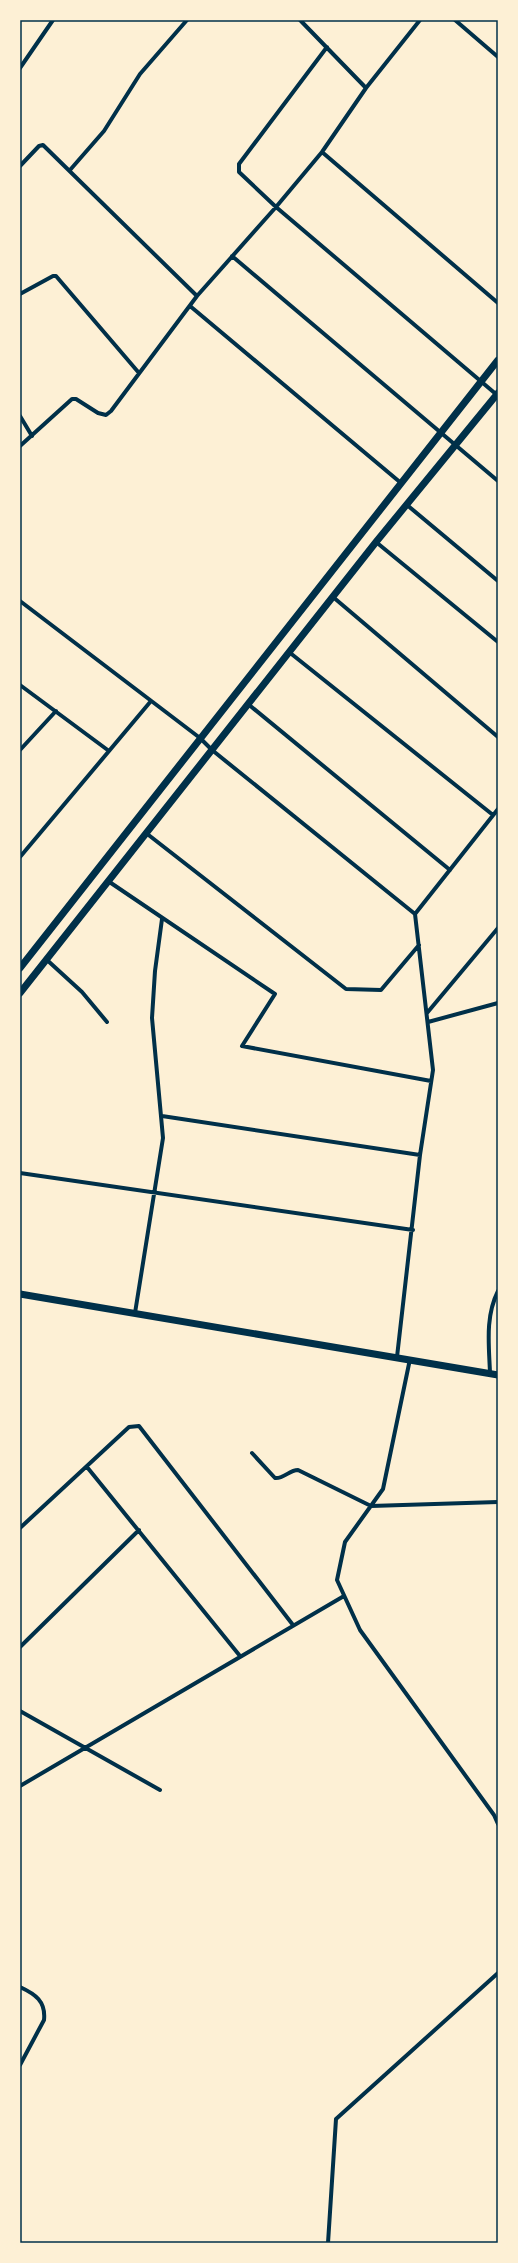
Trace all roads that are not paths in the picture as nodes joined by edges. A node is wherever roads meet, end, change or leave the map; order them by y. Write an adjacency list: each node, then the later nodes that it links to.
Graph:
1 (52, 20): 8 (street)
2 (187, 20): 12 (street)
3 (300, 20): 6 (street)
4 (420, 20): 9 (street)
5 (454, 20): 7 (street)
6 (327, 47): 9 (street); 13 (street)
7 (498, 56)
8 (20, 68)
9 (366, 88): 10 (street)
10 (322, 152): 13 (street); 17 (street)
11 (20, 166): 12 (street)
12 (70, 170): 16 (street)
13 (276, 207): 14 (street); 21 (street)
14 (232, 256): 16 (street); 24 (street)
15 (20, 294): 20 (street)
16 (197, 296): 18 (street)
17 (498, 303)
18 (190, 306): 20 (street); 29 (street)
19 (498, 360): 21 (street)
20 (139, 373): 25 (street)
21 (482, 381): 22 (street); 24 (street)
22 (498, 394): 26 (street)
23 (20, 416): 25 (street)
24 (441, 433): 26 (street); 29 (street)
25 (32, 436): 27 (street)
26 (455, 445): 28 (street); 30 (street)
27 (20, 446)
28 (498, 481)
29 (401, 483): 42 (street)
30 (407, 505): 31 (street); 32 (street)
31 (376, 542): 33 (street); 35 (street)
32 (498, 581)
33 (333, 597): 36 (street); 41 (street)
34 (20, 601): 38 (street)
35 (498, 642)
36 (289, 652): 39 (street); 47 (street)
37 (20, 685): 40 (street)
38 (151, 701): 42 (street); 45 (street)
39 (248, 704): 44 (street); 50 (street)
40 (56, 711): 43 (street); 45 (street)
41 (498, 737)
42 (200, 738): 44 (street); 57 (street)
43 (20, 750)
44 (212, 750): 48 (street); 52 (street)
45 (109, 751): 49 (street)
46 (498, 809): 47 (street)
47 (493, 815): 50 (street)
48 (146, 833): 51 (street); 55 (street)
49 (20, 857)
50 (450, 870): 52 (street)
51 (108, 881): 53 (street); 56 (street)
52 (415, 914): 55 (street)
53 (162, 919): 63 (street); 64 (street)
54 (498, 928): 60 (street)
55 (419, 945): 60 (street)
56 (47, 960): 58 (street); 61 (street)
57 (20, 968)
58 (20, 993)
59 (498, 1003): 62 (street)
60 (427, 1013): 62 (street)
61 (107, 1022)
62 (428, 1022): 63 (street)
63 (431, 1081): 65 (street)
64 (162, 1116): 65 (street); 67 (street)
65 (420, 1155): 68 (street)
66 (20, 1173): 67 (street)
67 (154, 1193): 68 (street); 71 (street)
68 (413, 1230): 72 (street)
69 (498, 1291): 74 (street)
70 (20, 1294): 71 (street)
71 (135, 1313): 72 (street)
72 (397, 1357): 73 (street)
73 (410, 1359): 74 (street); 78 (street)
74 (494, 1374)
75 (252, 1453): 78 (street)
76 (87, 1466): 79 (street); 80 (street); 82 (street)
77 (498, 1502): 78 (street)
78 (371, 1506): 81 (street)
79 (20, 1528)
80 (139, 1530): 83 (street); 84 (street)
81 (344, 1596): 82 (street); 89 (street)
82 (293, 1625): 84 (street)
83 (20, 1647)
84 (240, 1656): 86 (street)
85 (20, 1711): 86 (street)
86 (86, 1747): 87 (street); 88 (street)
87 (20, 1786)
88 (160, 1790)
89 (498, 1824)
90 (498, 1973): 93 (street)
91 (20, 1987): 92 (street)
92 (20, 2065)
93 (328, 2243)

